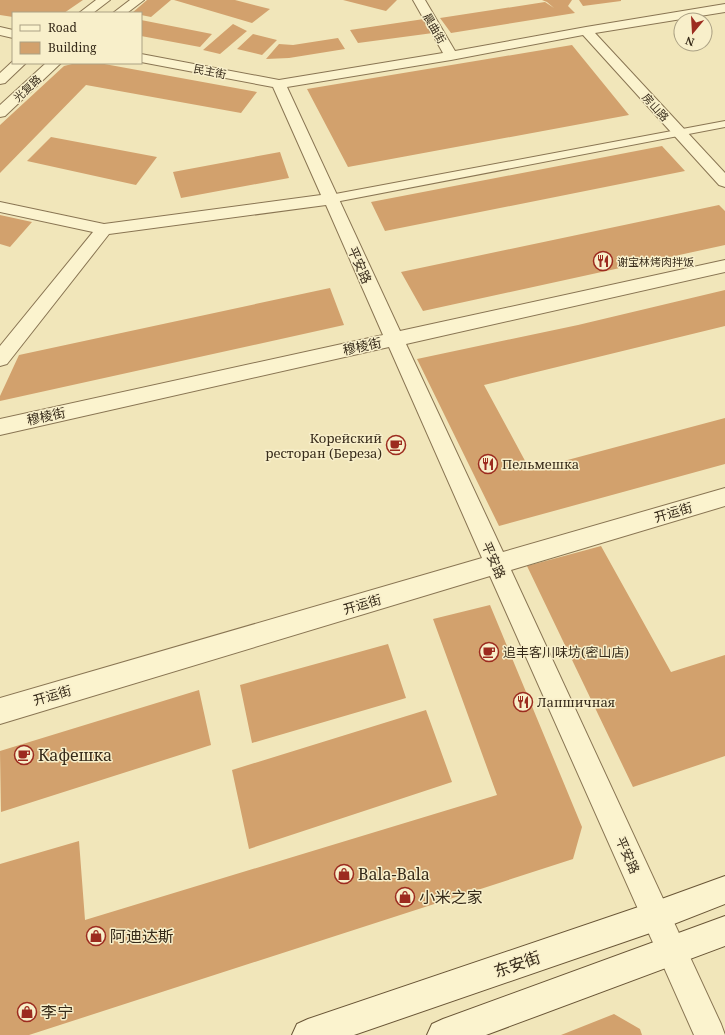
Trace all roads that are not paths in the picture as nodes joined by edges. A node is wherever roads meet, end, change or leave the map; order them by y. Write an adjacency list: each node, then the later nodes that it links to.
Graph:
1 (104, 0): 5 (street)
2 (138, 0): 6 (street)
3 (419, 0): 10 (street, 晨曲街)
4 (725, 8): 8 (street, 民主街)
5 (86, 12)
6 (121, 12)
7 (0, 31): 9 (street)
8 (586, 31): 10 (street, 民主街); 18 (street, 房山路)
9 (12, 34)
10 (451, 56): 15 (street, 民主街)
11 (142, 58): 15 (street, 民主街)
12 (18, 64): 14 (street, 光复路)
13 (53, 64): 16 (street, 光复路)
14 (0, 80)
15 (279, 84): 20 (street, 平安路)
16 (0, 113)
17 (725, 124): 18 (lane)
18 (680, 133): 19 (street, 房山路); 20 (lane)
19 (725, 182)
20 (330, 199): 22 (street); 24 (street, 平安路)
21 (0, 207): 22 (street)
22 (104, 229): 25 (street)
23 (725, 266): 24 (street, 穆棱街)
24 (394, 339): 26 (street, 穆棱街); 28 (street, 平安路)
25 (0, 359)
26 (0, 426)
27 (725, 496): 28 (street, 开运街)
28 (496, 564): 29 (street, 开运街); 31 (street, 平安路)
29 (0, 711)
30 (725, 890): 31 (street, 东安街)
31 (656, 916): 33 (street, 平安路); 34 (street, 东安街)
32 (725, 931): 33 (street)
33 (672, 952): 35 (street); 36 (street, 平安路)
34 (308, 1035)
35 (443, 1035)
36 (710, 1035)

